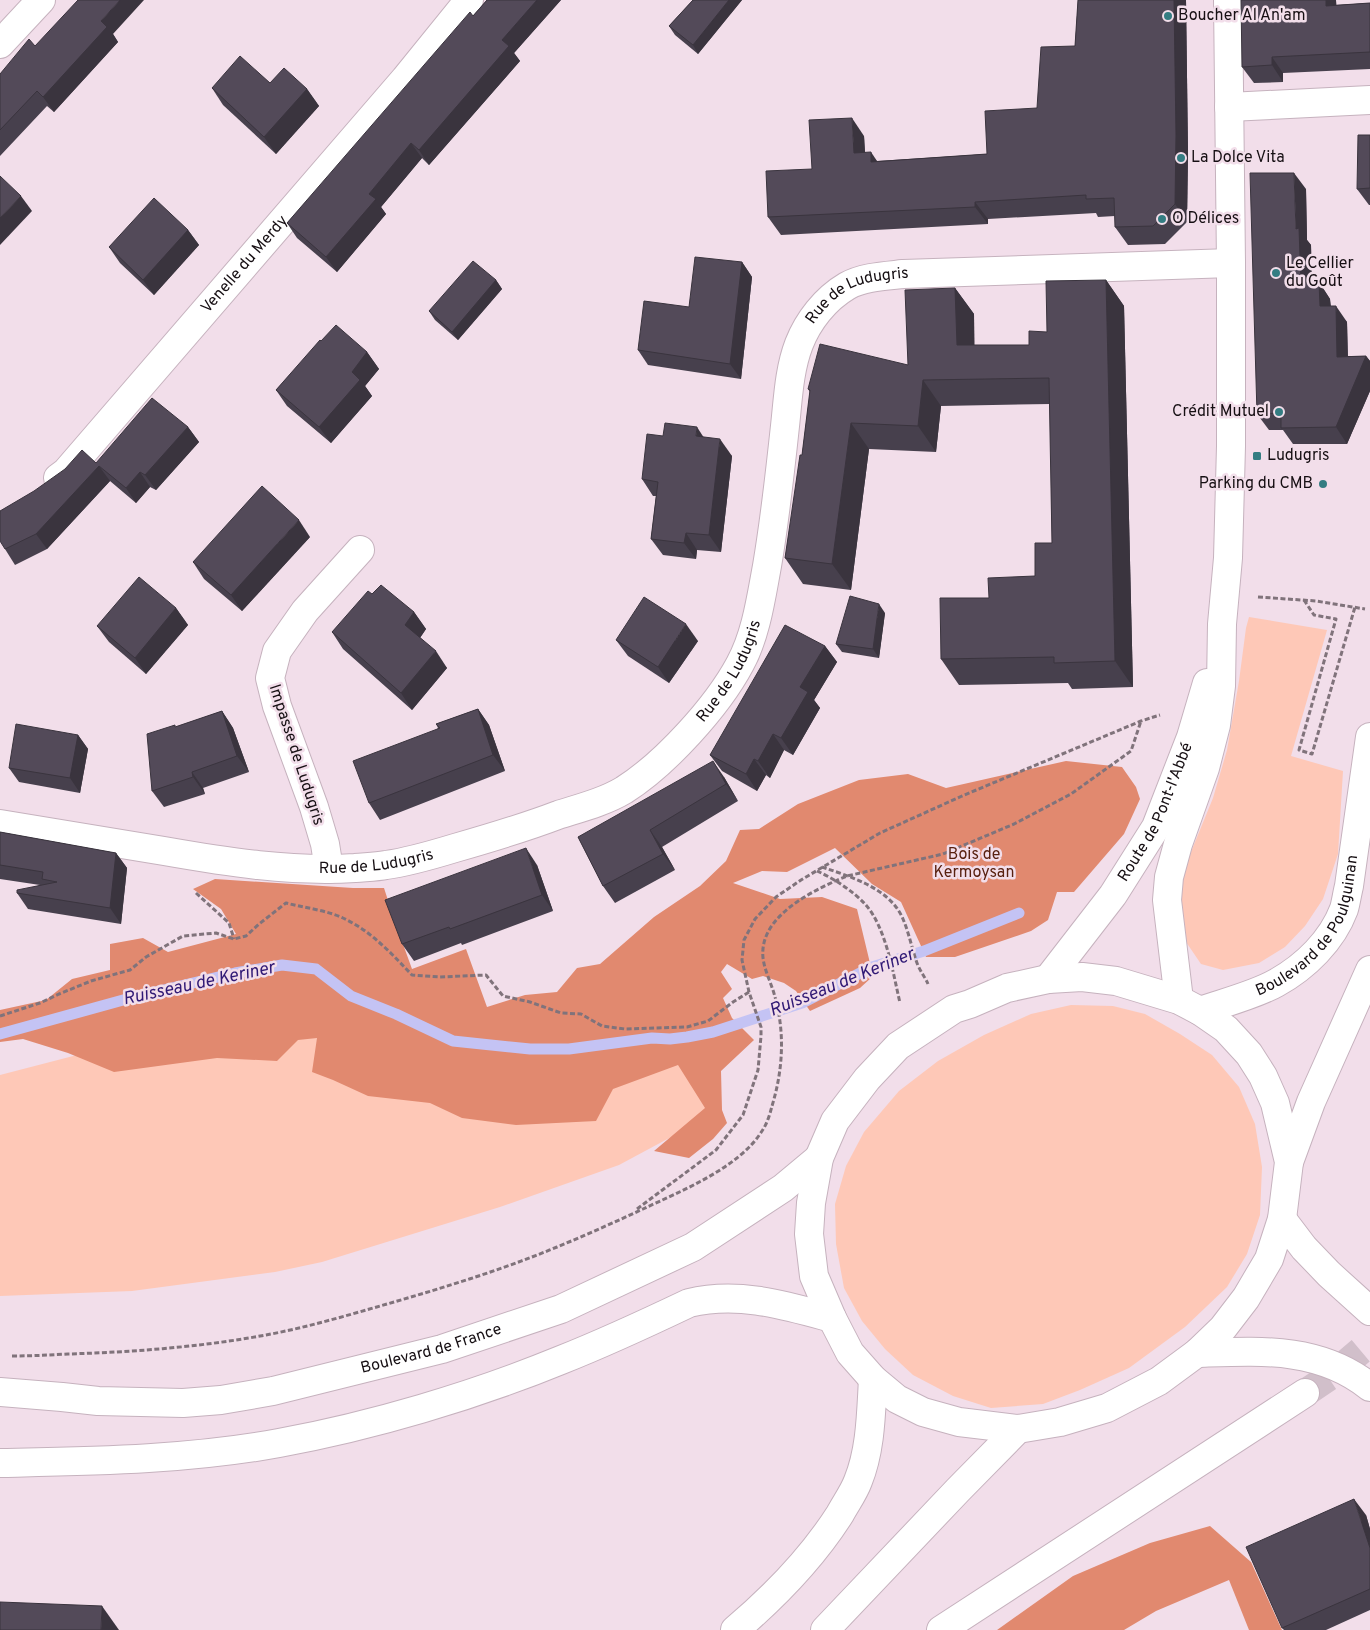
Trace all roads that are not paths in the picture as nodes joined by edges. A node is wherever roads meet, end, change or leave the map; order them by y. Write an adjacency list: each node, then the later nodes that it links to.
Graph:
1 (41, 0): 4 (main road)
2 (469, 0): 8 (main road, Venelle du Merdy)
3 (1228, 0): 6 (main road, Route de Pont-l'Abbé)
4 (0, 44)
5 (1370, 100): 6 (main road)
6 (1229, 107): 7 (main road, Route de Pont-l'Abbé)
7 (1231, 263): 10 (main road, Route de Pont-l'Abbé); 13 (main road, Rue de Ludugris)
8 (37, 493)
9 (360, 550): 13 (main road, Impasse de Ludugris)
10 (1222, 624): 15 (main road, Route de Pont-l'Abbé); 16 (main road, Route de Pont-l'Abbé)
11 (1370, 737): 16 (main road, Boulevard de Poulguinan)
12 (0, 824): 13 (main road, Rue de Ludugris)
13 (330, 869)
14 (1370, 970): 18 (main road)
15 (1048, 979): 16 (main road); 17 (main road)
16 (1189, 1006): 18 (main road)
17 (819, 1158): 21 (main road); 25 (main road, Boulevard de France)
18 (1289, 1162): 19 (main road)
19 (1282, 1219): 20 (main road); 22 (main road)
20 (1370, 1311)
21 (832, 1318): 23 (main road); 28 (main road)
22 (1197, 1353): 24 (main road); 27 (main road)
23 (873, 1379): 27 (main road); 29 (main road)
24 (1370, 1387)
25 (0, 1392)
26 (1305, 1393): 31 (main road)
27 (1018, 1429): 30 (main road)
28 (0, 1463)
29 (735, 1630)
30 (825, 1630)
31 (941, 1630)

